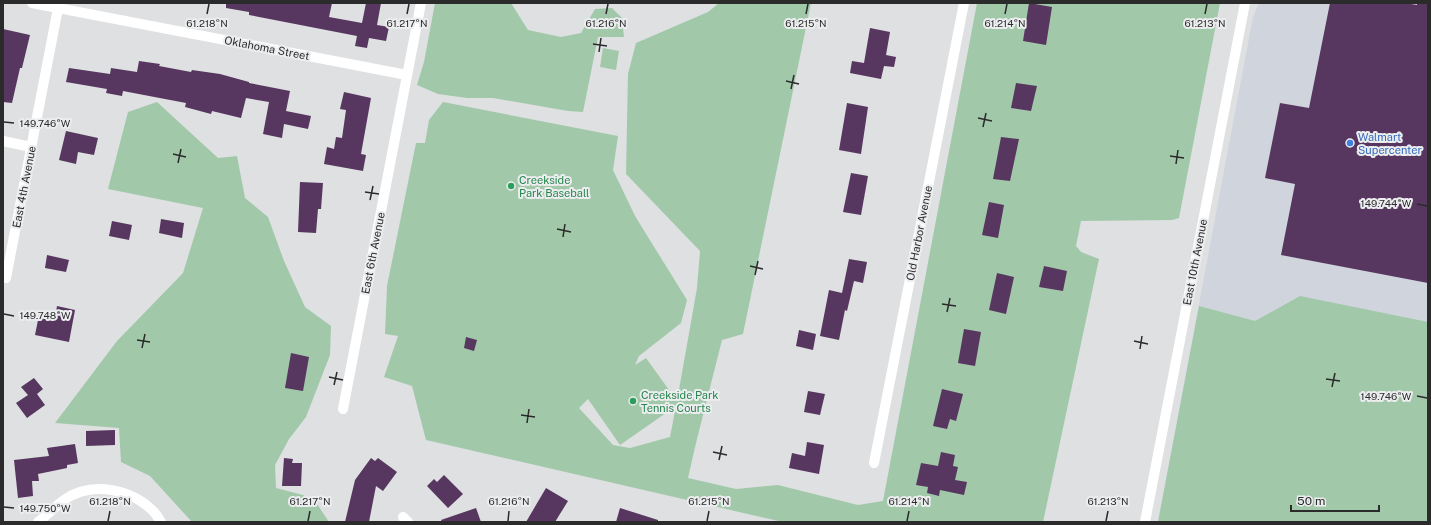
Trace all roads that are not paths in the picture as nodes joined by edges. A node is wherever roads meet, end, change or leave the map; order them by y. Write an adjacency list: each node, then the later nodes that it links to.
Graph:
1 (32, 3): 5 (street, Oklahoma Street)
2 (421, 3): 6 (street, East 6th Avenue)
3 (964, 3): 11 (street, Old Harbor Avenue)
4 (1245, 3): 14 (street, East 10th Avenue)
5 (59, 6): 6 (street, Oklahoma Street); 8 (street, East 4th Avenue)
6 (407, 75): 10 (street, East 6th Avenue)
7 (3, 141): 8 (street)
8 (31, 147): 9 (street, East 4th Avenue)
9 (6, 278)
10 (343, 409)
11 (874, 463)
12 (38, 522): 13 (street)
13 (161, 522)
14 (1145, 522)

